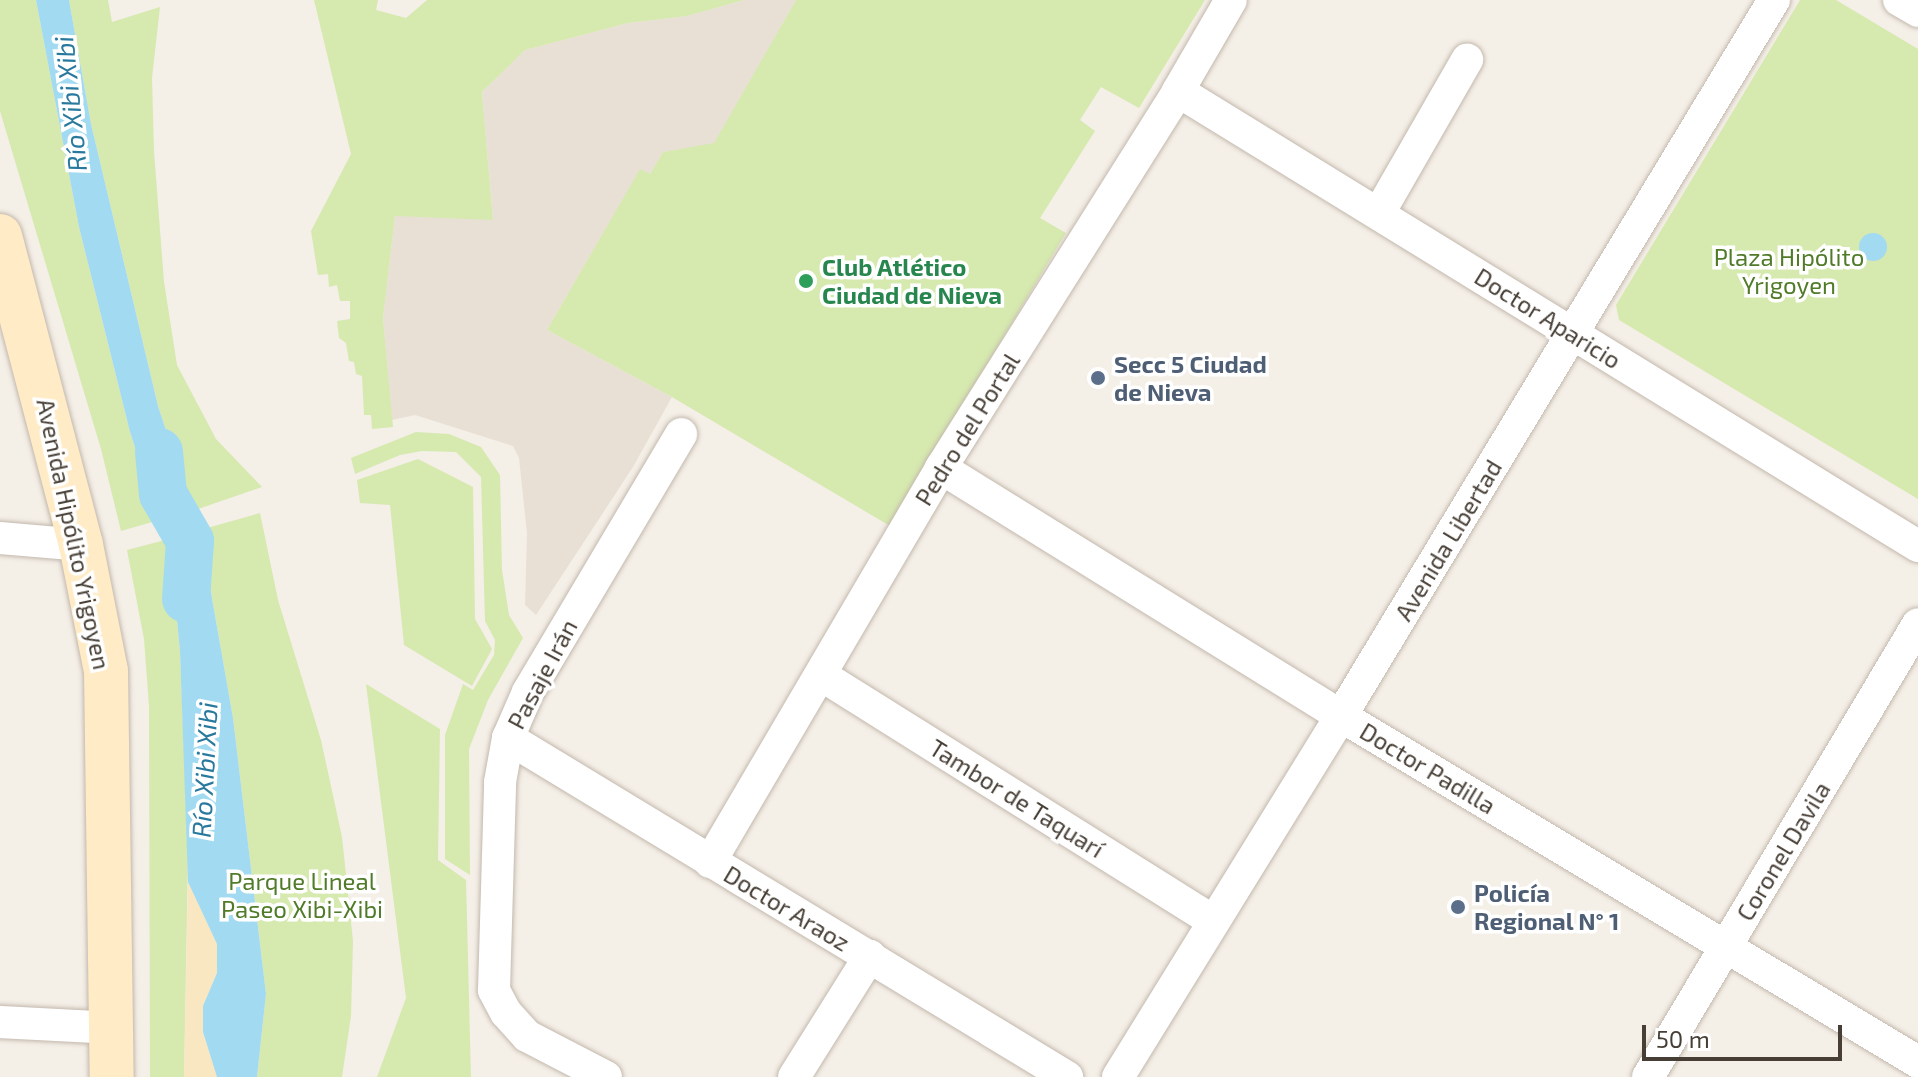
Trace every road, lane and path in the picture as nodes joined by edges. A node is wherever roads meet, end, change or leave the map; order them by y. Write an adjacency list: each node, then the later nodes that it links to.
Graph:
1 (1231, 0): 6 (street, Pedro del Portal)
2 (1774, 0): 9 (street, Avenida Libertad)
3 (1899, 0): 4 (street)
4 (1918, 11)
5 (1467, 60): 7 (street)
6 (1178, 91): 7 (street, Doctor Aparicio); 13 (street, Pedro del Portal)
7 (1379, 213): 9 (street, Doctor Aparicio)
8 (4, 252): 11 (main road, Avenida Hipólito Yrigoyen)
9 (1572, 334): 16 (street, Doctor Aparicio); 19 (street, Avenida Libertad)
10 (0, 350): 11 (main road)
11 (39, 375): 15 (main road, Avenida Hipólito Yrigoyen)
12 (681, 434): 20 (street, Pasaje Irán)
13 (941, 468): 18 (street, Pedro del Portal); 19 (street, Doctor Padilla)
14 (0, 538): 15 (street)
15 (81, 545): 26 (main road, Avenida Hipólito Yrigoyen)
16 (1918, 546)
17 (1918, 624): 23 (street, Coronel Davila)
18 (821, 675): 21 (street, Pedro del Portal); 22 (street, Tambor de Taquarí)
19 (1341, 716): 22 (street, Avenida Libertad); 23 (street, Doctor Padilla)
20 (508, 738): 21 (street, Doctor Araoz); 29 (street, Pasaje Irán)
21 (710, 862): 24 (street, Doctor Araoz)
22 (1212, 920): 32 (street, Avenida Libertad)
23 (1726, 946): 27 (street, Doctor Padilla); 33 (street, Coronel Davila)
24 (870, 956): 30 (street); 31 (street, Doctor Araoz)
25 (0, 1022): 26 (street)
26 (113, 1028): 28 (main road, Avenida Hipólito Yrigoyen)
27 (1918, 1062)
28 (112, 1077)
29 (606, 1077)
30 (794, 1077)
31 (1067, 1077)
32 (1118, 1077)
33 (1648, 1077)

